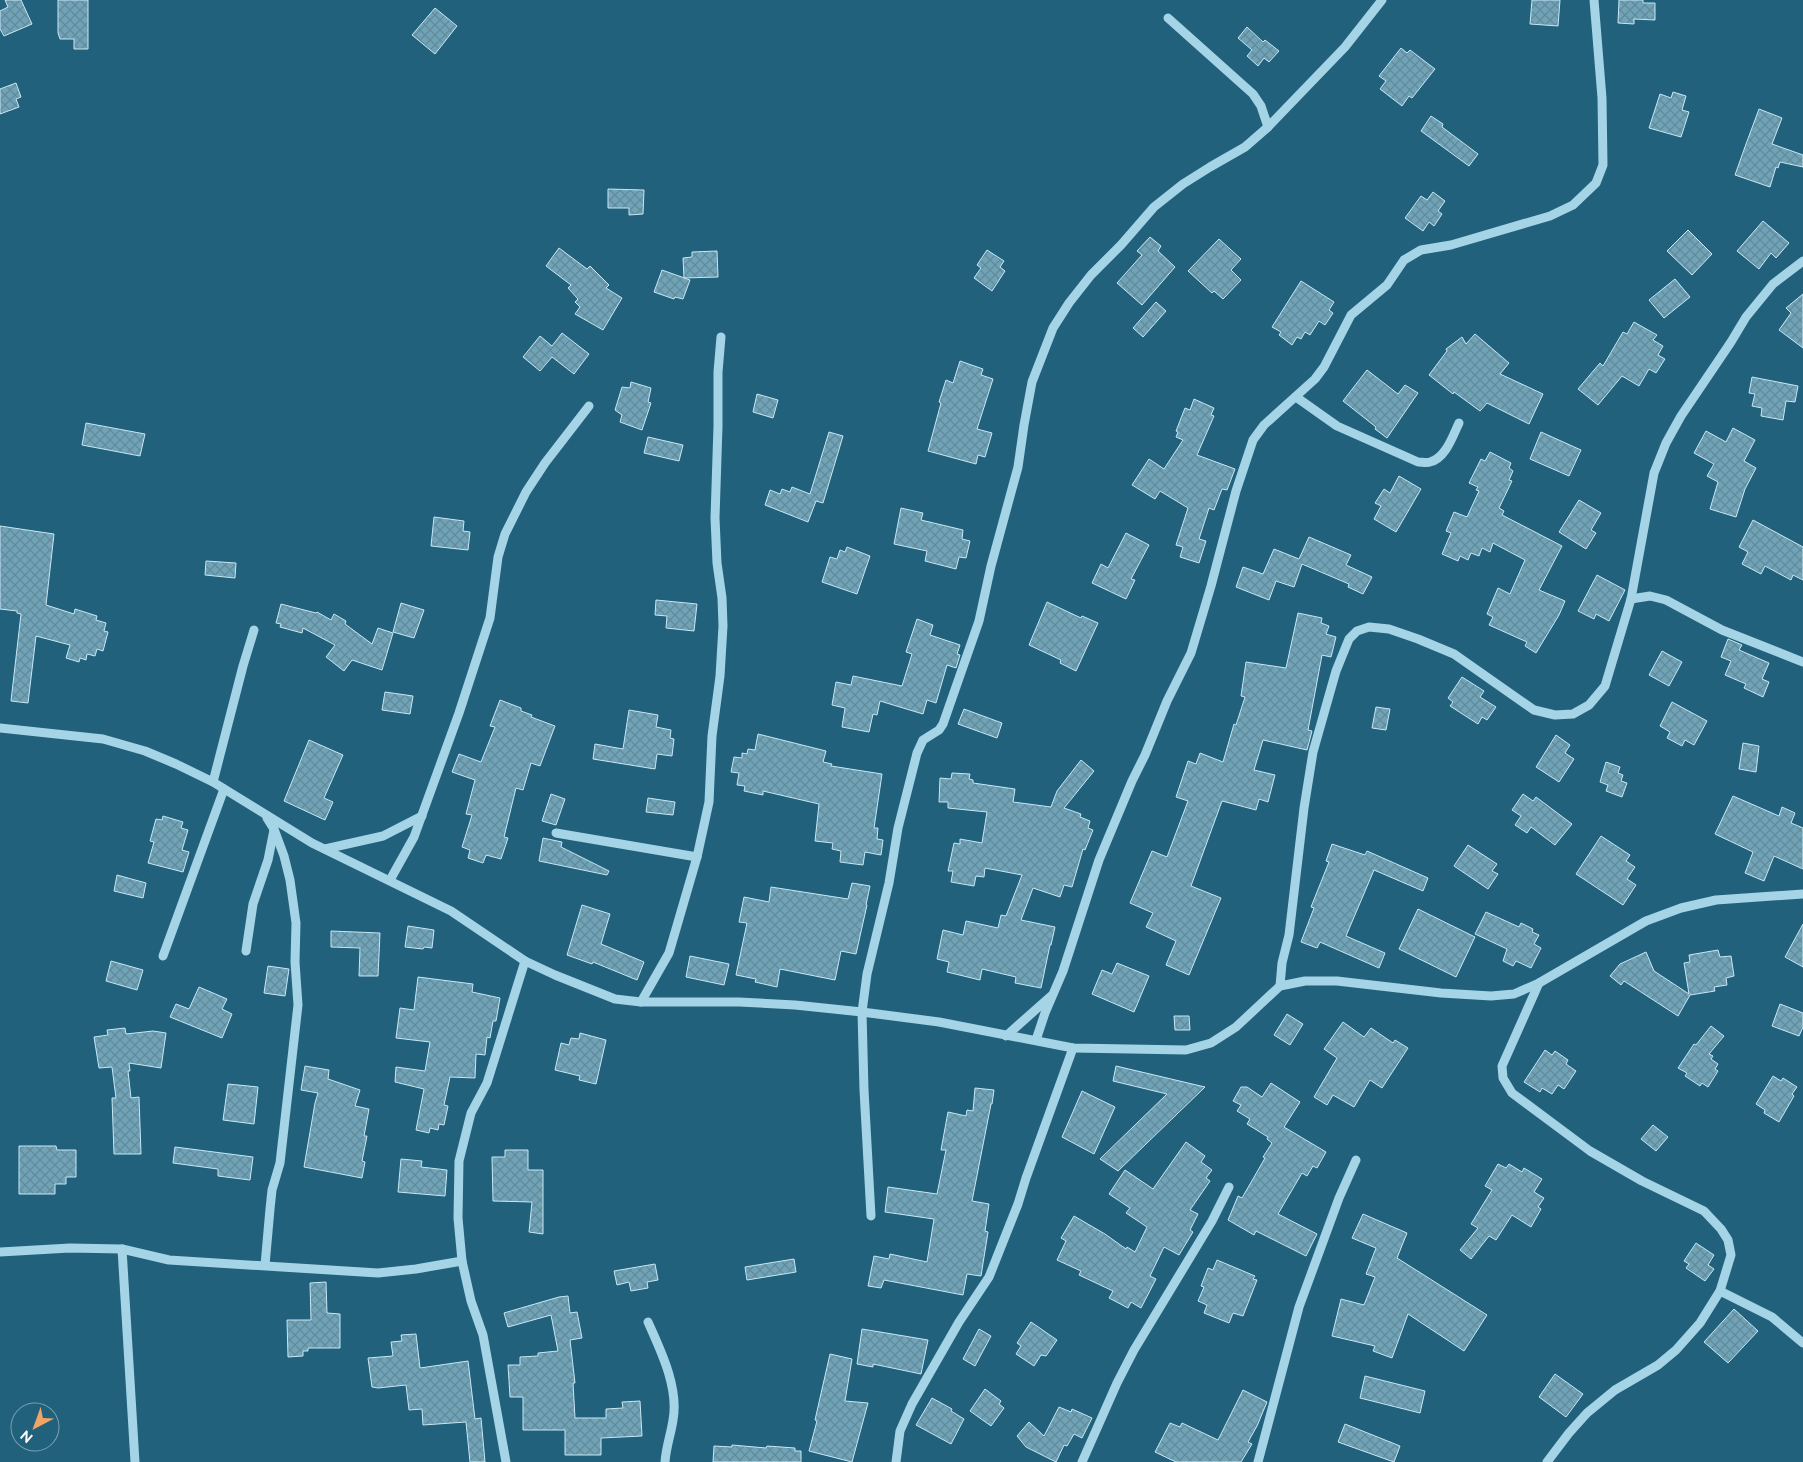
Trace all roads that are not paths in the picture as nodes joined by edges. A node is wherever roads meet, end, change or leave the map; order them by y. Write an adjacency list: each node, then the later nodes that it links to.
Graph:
1 (1382, 0): 4 (street)
2 (1594, 0): 7 (street)
3 (1168, 18): 4 (street)
4 (1268, 127): 31 (street)
5 (1803, 261): 10 (street)
6 (721, 338): 21 (street)
7 (1296, 397): 9 (street); 29 (street)
8 (589, 406): 17 (street)
9 (1459, 423)
10 (1631, 599): 12 (street); 28 (street)
11 (254, 630): 14 (street)
12 (1803, 662)
13 (0, 728): 14 (street)
14 (213, 782): 15 (street)
15 (224, 789): 16 (street); 25 (street)
16 (267, 816): 18 (street); 20 (street)
17 (422, 816): 20 (street); 22 (street)
18 (274, 829): 24 (street); 41 (street)
19 (556, 833): 21 (street)
20 (324, 849): 22 (street)
21 (697, 857): 30 (street)
22 (390, 880): 26 (street)
23 (1803, 894): 27 (street)
24 (246, 951)
25 (163, 956)
26 (524, 961): 30 (street); 40 (street)
27 (1539, 983): 28 (street); 42 (street)
28 (1280, 986): 34 (street)
29 (1054, 994): 32 (street); 33 (street)
30 (641, 1002): 31 (street)
31 (862, 1012): 32 (street); 37 (street)
32 (1006, 1036): 33 (street)
33 (1036, 1040): 34 (street)
34 (1073, 1048): 48 (street)
35 (1356, 1160): 50 (street)
36 (1229, 1187): 49 (street)
37 (871, 1216)
38 (122, 1249): 39 (street); 41 (street); 45 (street)
39 (0, 1252)
40 (462, 1262): 41 (street); 46 (street)
41 (265, 1265)
42 (1720, 1291): 44 (street); 51 (street)
43 (648, 1322): 47 (street)
44 (1803, 1343)
45 (135, 1462)
46 (506, 1462)
47 (665, 1462)
48 (896, 1462)
49 (1082, 1462)
50 (1258, 1462)
51 (1546, 1462)

